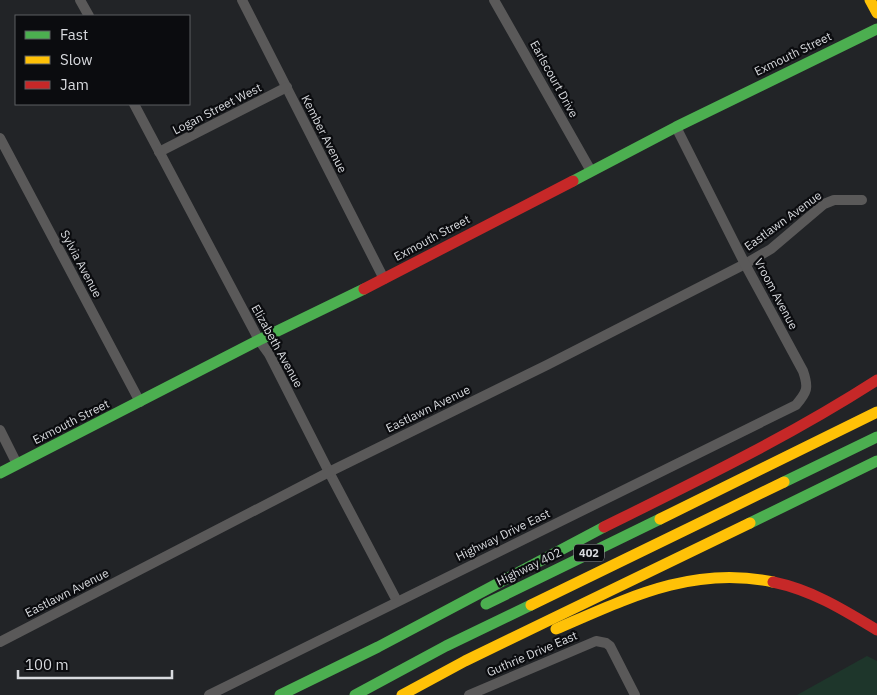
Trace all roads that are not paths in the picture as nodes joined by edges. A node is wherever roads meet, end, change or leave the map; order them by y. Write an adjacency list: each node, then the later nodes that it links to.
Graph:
1 (80, 0): 6 (street)
2 (242, 0): 8 (street, Kember Avenue)
3 (494, 0): 13 (street, Earlscourt Drive)
4 (870, 0): 5 (main road)
5 (877, 13)
6 (88, 15)
7 (877, 29): 10 (main road, Exmouth Street)
8 (287, 87): 12 (street, Logan Street West); 16 (street, Kember Avenue)
9 (135, 105): 12 (street, Elizabeth Avenue)
10 (676, 127): 13 (main road, Exmouth Street); 15 (street, Vroom Avenue)
11 (0, 138): 21 (street, Sylvia Avenue)
12 (159, 152): 17 (street, Elizabeth Avenue)
13 (591, 171): 16 (main road, Exmouth Street)
14 (862, 200): 15 (street, Eastlawn Avenue)
15 (746, 264): 20 (street, Vroom Avenue); 29 (street, Eastlawn Avenue)
16 (384, 279): 17 (main road, Exmouth Street)
17 (258, 340): 21 (main road, Exmouth Street); 29 (street, Elizabeth Avenue)
18 (877, 380): 26 (main road)
19 (877, 392): 26 (main road)
20 (805, 393): 31 (street, Highway Drive East)
21 (140, 402): 28 (main road, Exmouth Street)
22 (877, 412): 32 (main road, Highway 402 / 402)
23 (0, 430): 28 (street)
24 (877, 437): 39 (main road)
25 (877, 448): 39 (main road, 402)
26 (748, 455): 37 (main road)
27 (877, 461): 40 (main road)
28 (17, 464): 30 (main road, Exmouth Street)
29 (329, 472): 31 (street, Elizabeth Avenue); 35 (street, Eastlawn Avenue)
30 (0, 473)
31 (397, 601): 36 (street, Highway Drive East)
32 (478, 608)
33 (445, 624): 38 (main road)
34 (877, 630): 40 (main road)
35 (0, 642)
36 (209, 695)
37 (280, 695)
38 (301, 695)
39 (355, 695)
40 (402, 695)
41 (469, 695): 42 (street, Guthrie Drive East)
42 (635, 695)

